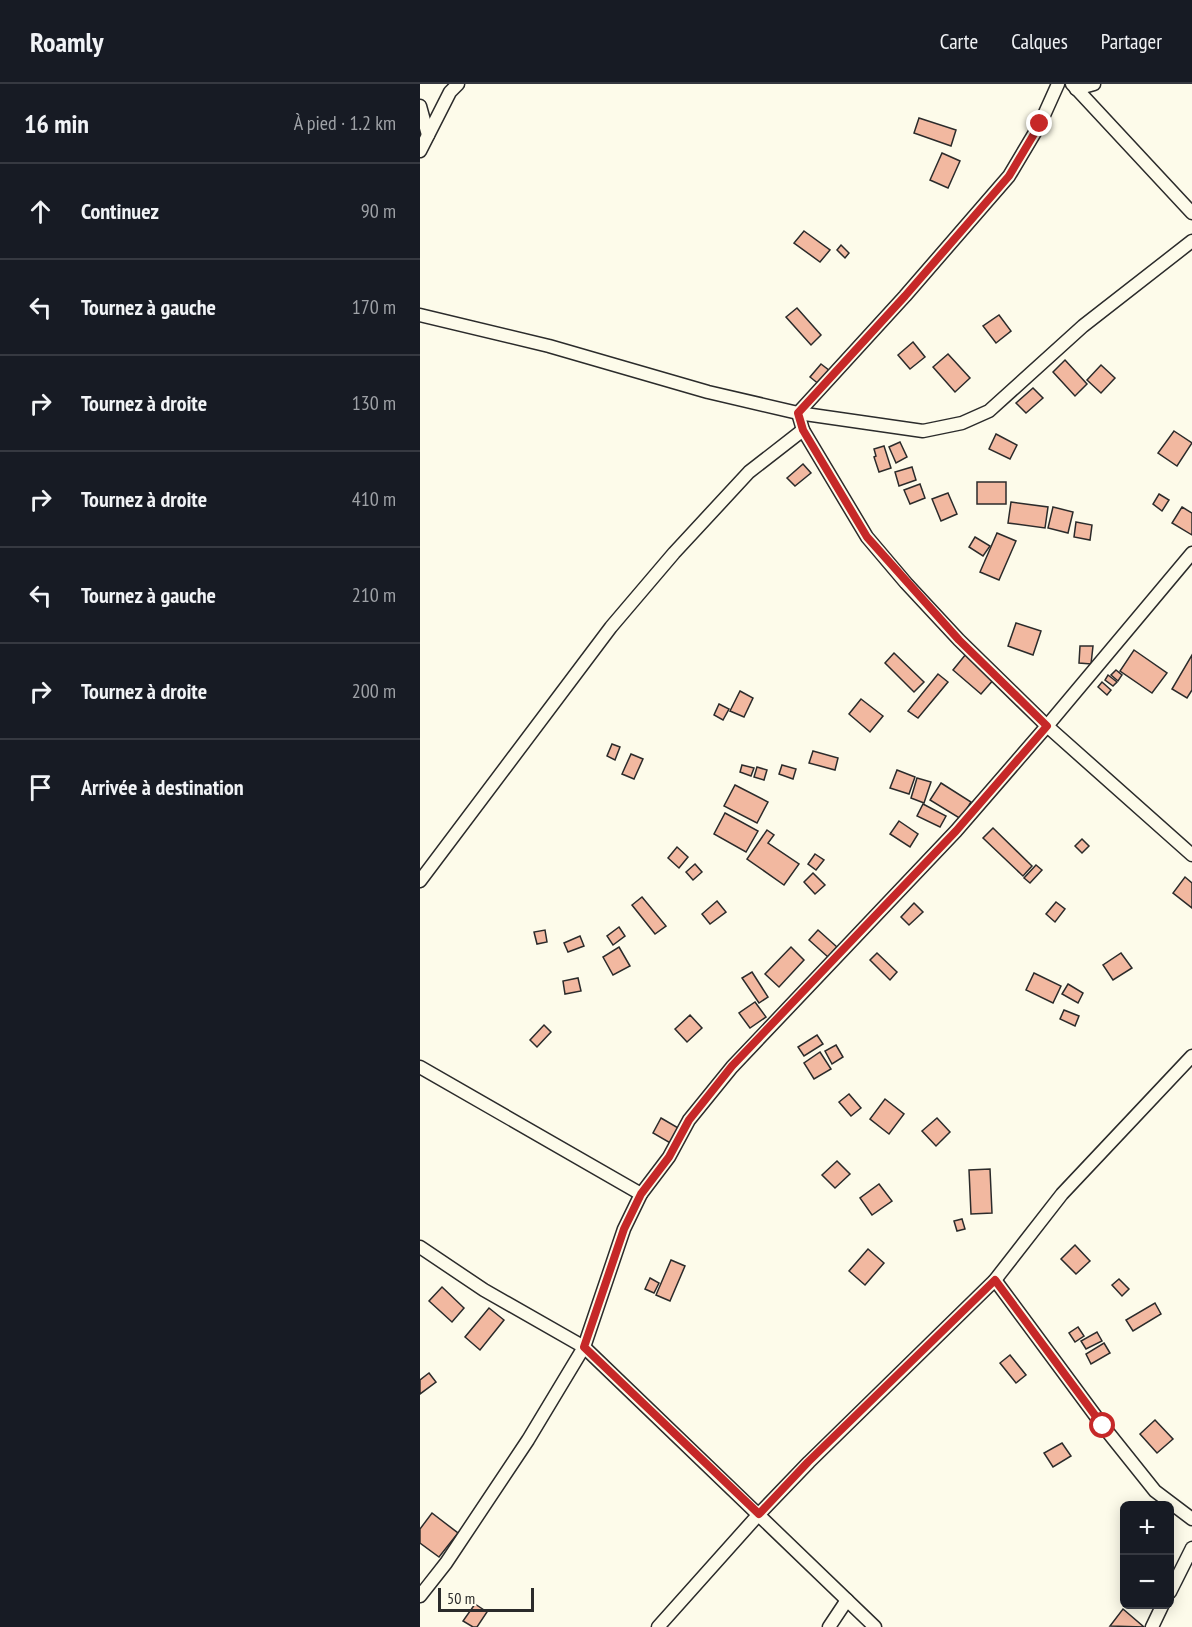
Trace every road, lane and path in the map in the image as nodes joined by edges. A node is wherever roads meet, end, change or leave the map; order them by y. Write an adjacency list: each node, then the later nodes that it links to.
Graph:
1 (458, 84): 6 (street)
2 (1058, 84): 11 (street)
3 (1094, 84): 4 (street)
4 (1074, 87): 8 (street)
5 (420, 106): 6 (street)
6 (428, 135): 7 (street)
7 (420, 151)
8 (1192, 213)
9 (1192, 241): 11 (street)
10 (420, 315): 11 (street)
11 (798, 413): 12 (street)
12 (803, 430): 14 (street); 16 (street)
13 (1192, 553): 14 (street)
14 (1047, 726): 15 (street); 19 (street)
15 (1192, 855)
16 (420, 881)
17 (1192, 1056): 21 (street)
18 (420, 1067): 19 (street)
19 (641, 1194): 22 (street)
20 (420, 1247): 22 (street)
21 (995, 1280): 23 (street); 24 (street)
22 (584, 1347): 23 (street); 27 (street)
23 (759, 1514): 28 (street); 30 (street)
24 (1192, 1519)
25 (1192, 1548): 26 (street)
26 (1174, 1584)
27 (420, 1596)
28 (847, 1600): 31 (street); 32 (street)
29 (1161, 1609): 33 (street)
30 (658, 1627)
31 (829, 1627)
32 (876, 1627)
33 (1152, 1627)

